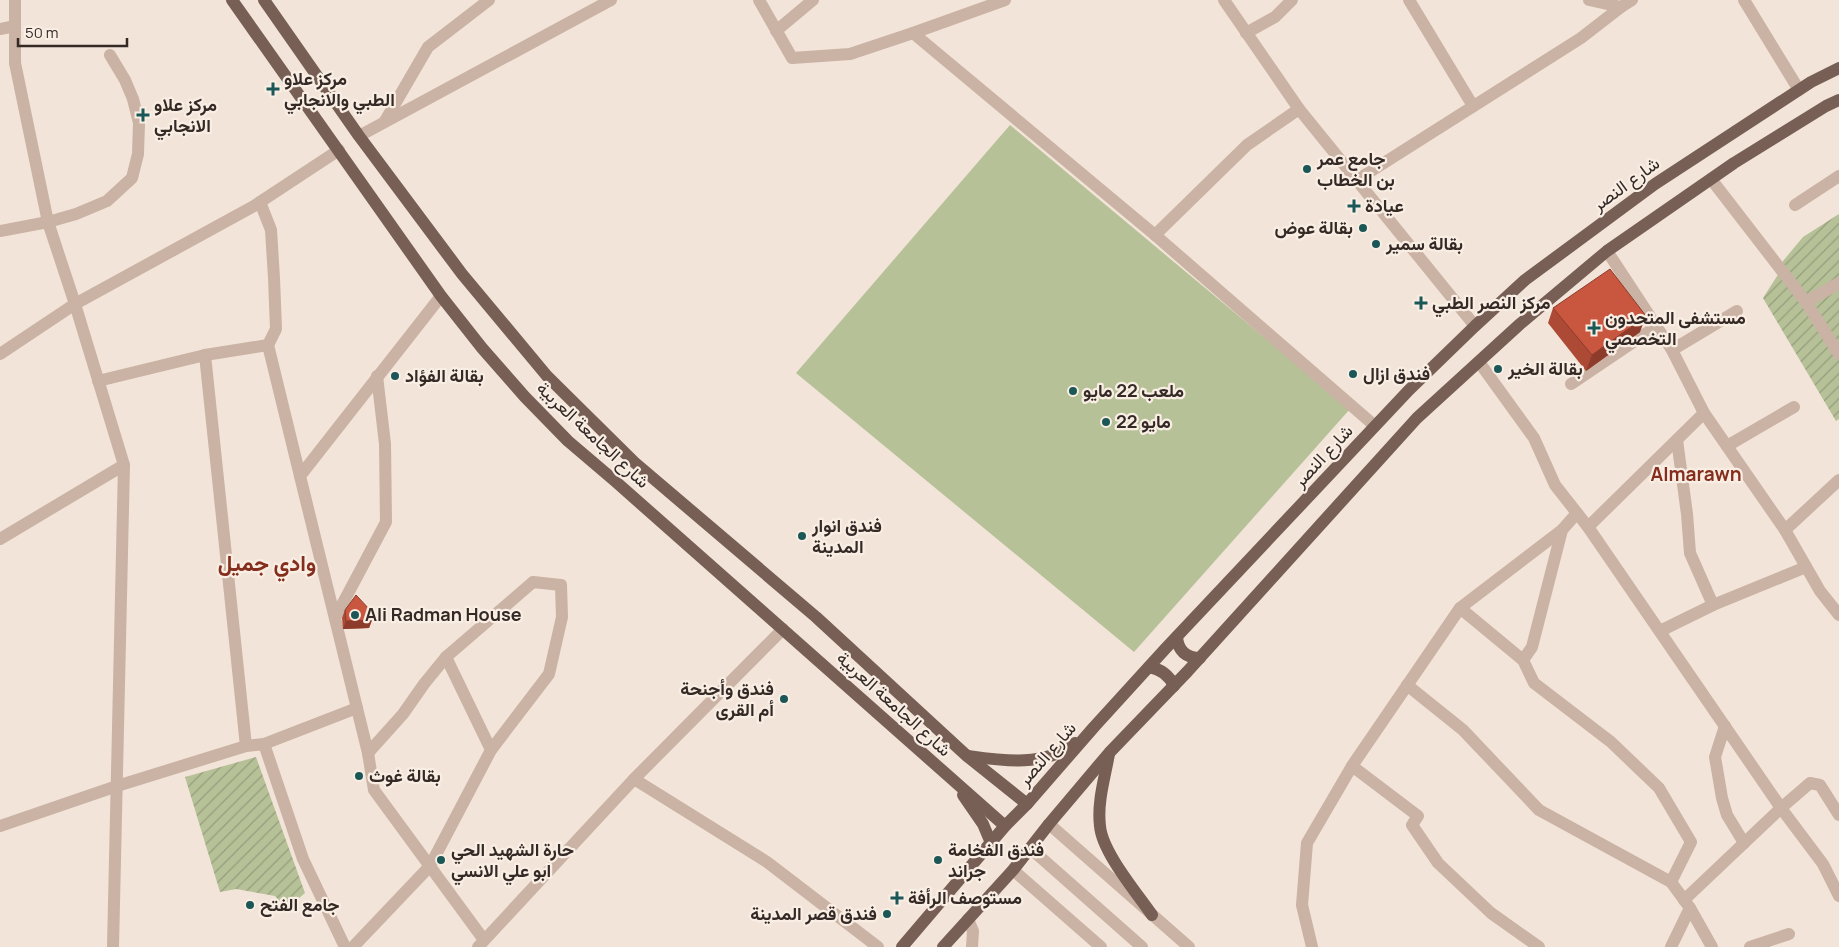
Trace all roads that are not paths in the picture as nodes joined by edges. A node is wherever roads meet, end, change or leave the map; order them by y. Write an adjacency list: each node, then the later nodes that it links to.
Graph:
1 (15, 0): 15 (street)
2 (232, 0): 28 (main road, شارع الجامعة العربية)
3 (264, 0): 27 (main road, شارع الجامعة العربية)
4 (489, 0): 26 (street)
5 (610, 0): 26 (street)
6 (759, 0): 17 (street)
7 (813, 0): 17 (street)
8 (1005, 0): 18 (street)
9 (1224, 0): 19 (street)
10 (1292, 0): 19 (street)
11 (1410, 0): 24 (street)
12 (1588, 0): 14 (street)
13 (1744, 0): 22 (street)
14 (1627, 4): 24 (street)
15 (15, 26): 16 (street); 34 (street)
16 (0, 28)
17 (776, 31): 18 (street)
18 (913, 33): 36 (street)
19 (1246, 33): 25 (street)
20 (110, 55): 34 (street)
21 (1839, 68): 22 (main road, شارع النصر)
22 (1799, 90): 43 (main road, شارع النصر)
23 (1839, 100): 30 (main road)
24 (1473, 106): 31 (street)
25 (1299, 109): 31 (street); 36 (street)
26 (385, 121): 27 (street)
27 (359, 136): 89 (main road, شارع الجامعة العربية)
28 (340, 150): 32 (street); 39 (main road, شارع الجامعة العربية)
29 (1839, 176): 33 (street)
30 (1710, 179): 37 (main road); 40 (street)
31 (1357, 180): 43 (street)
32 (260, 202): 41 (street); 45 (street)
33 (1795, 206)
34 (48, 222): 35 (street); 41 (street)
35 (0, 232)
36 (1155, 235): 56 (street)
37 (1607, 251): 44 (street); 50 (main road)
38 (1839, 284): 40 (street)
39 (441, 296): 51 (street); 72 (main road, شارع الجامعة العربية)
40 (1806, 302): 48 (street)
41 (76, 304): 47 (street); 52 (street)
42 (1737, 311): 46 (street)
43 (1474, 326): 56 (main road, شارع النصر)
44 (1657, 326): 46 (street); 53 (street)
45 (268, 345): 49 (street); 60 (street)
46 (1672, 350): 55 (street)
47 (0, 354)
48 (1839, 354)
49 (205, 355): 52 (street); 85 (street)
50 (1479, 362): 62 (street); 76 (main road)
51 (377, 376): 60 (street); 71 (street)
52 (98, 381): 59 (street)
53 (1572, 384)
54 (1794, 407): 58 (street)
55 (1704, 413): 57 (street); 58 (street)
56 (1375, 426): 74 (main road, شارع النصر)
57 (1677, 440): 63 (street); 68 (street)
58 (1727, 446): 65 (street)
59 (124, 465): 66 (street); 93 (street)
60 (300, 476): 71 (street)
61 (1839, 480): 65 (street)
62 (1577, 513): 63 (street); 64 (street)
63 (1588, 526): 73 (street)
64 (1562, 530): 69 (street); 77 (street)
65 (1785, 530): 67 (street)
66 (0, 539)
67 (1806, 567): 68 (street); 70 (street)
68 (1713, 605): 73 (street)
69 (1460, 608): 77 (street); 79 (street)
70 (1839, 615)
71 (335, 618): 81 (street)
72 (783, 629): 91 (main road, شارع الجامعة العربية); 92 (street)
73 (1660, 631): 82 (street)
74 (1177, 637): 76 (main road); 78 (main road, شارع النصر)
75 (446, 657): 86 (street); 86 (street); 87 (street)
76 (1200, 658): 80 (main road)
77 (1523, 660): 105 (street)
78 (1149, 667): 80 (main road); 83 (main road, شارع النصر)
79 (1407, 685): 90 (street); 105 (street)
80 (1174, 686): 88 (main road)
81 (357, 708): 84 (street); 87 (street)
82 (1725, 726): 95 (street); 101 (street)
83 (1094, 727): 89 (main road); 94 (main road, شارع النصر)
84 (264, 744): 85 (street); 113 (street)
85 (246, 746): 93 (street)
86 (491, 750): 103 (street)
87 (368, 753): 103 (street)
88 (1109, 753): 97 (main road); 108 (main road)
89 (967, 756): 94 (main road, شارع الجامعة العربية)
90 (1352, 766): 122 (street); 123 (street)
91 (948, 775): 99 (main road, شارع الجامعة العربية); 100 (main road)
92 (634, 779): 111 (street); 115 (street)
93 (117, 786): 98 (street); 112 (street)
94 (1027, 804): 99 (main road, شارع النصر)
95 (1781, 808): 96 (street); 101 (street); 106 (street)
96 (1839, 815)
97 (1049, 824): 102 (main road); 108 (street)
98 (0, 826)
99 (1005, 826): 100 (main road, شارع النصر)
100 (991, 843): 116 (main road, شارع النصر)
101 (1744, 843): 107 (street)
102 (1030, 848): 104 (main road); 120 (street)
103 (430, 866): 111 (street); 114 (street)
104 (1013, 870): 109 (main road); 119 (street)
105 (1671, 882): 107 (street)
106 (1839, 896)
107 (1687, 904): 124 (street); 125 (street)
108 (1152, 915): 121 (street)
109 (968, 919): 117 (main road); 118 (street)
110 (1789, 934): 126 (street)
111 (481, 944)
112 (113, 947)
113 (345, 947)
114 (352, 947)
115 (878, 947)
116 (902, 947)
117 (943, 947)
118 (972, 947)
119 (1100, 947)
120 (1142, 947)
121 (1189, 947)
122 (1312, 947)
123 (1539, 947)
124 (1671, 947)
125 (1712, 947)
126 (1750, 947)

